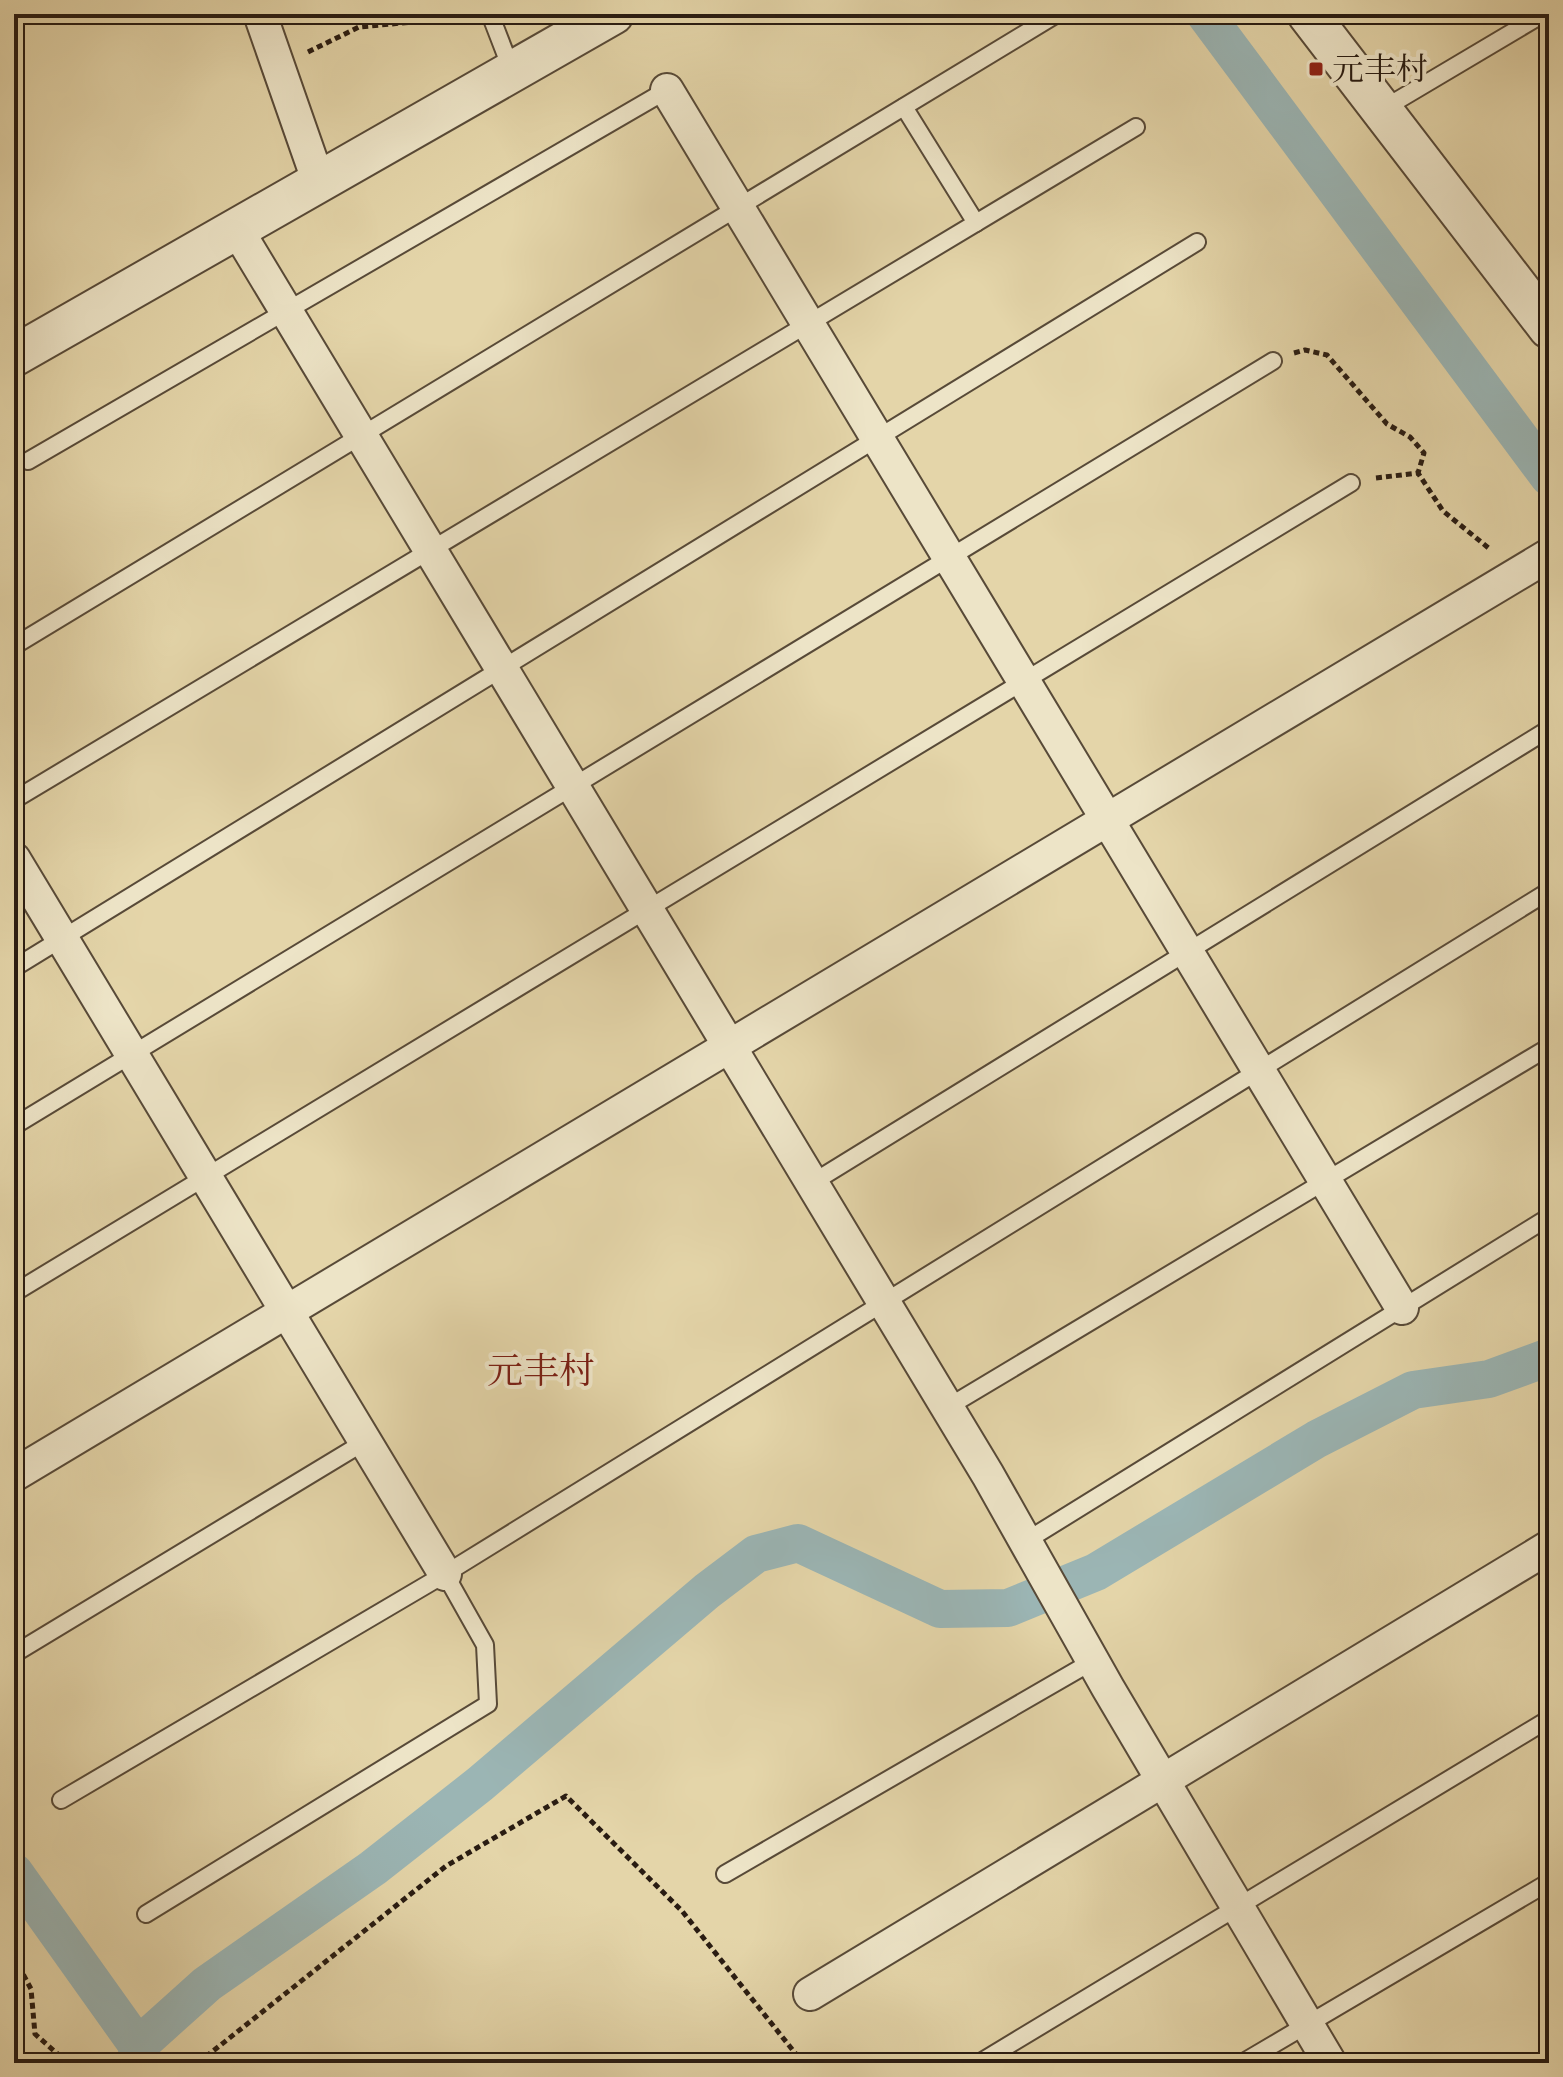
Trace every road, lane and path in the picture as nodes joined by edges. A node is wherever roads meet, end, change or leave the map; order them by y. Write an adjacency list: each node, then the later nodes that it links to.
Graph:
1 (260, 14): 8 (street)
2 (446, 14): 8 (path)
3 (490, 14): 9 (lane)
4 (613, 14): 9 (street)
5 (1057, 14): 11 (lane)
6 (1308, 14): 12 (street)
7 (1543, 14): 12 (lane)
8 (278, 66): 14 (street)
9 (512, 71): 14 (street)
10 (667, 90): 15 (street); 19 (lane)
11 (904, 107): 15 (lane); 16 (lane)
12 (1382, 110): 21 (street)
13 (1136, 127): 16 (lane)
14 (318, 180): 17 (street)
15 (738, 208): 20 (street); 24 (lane)
16 (976, 223): 20 (lane)
17 (236, 228): 19 (street); 22 (street)
18 (1197, 242): 25 (lane)
19 (286, 311): 24 (street); 26 (lane)
20 (808, 324): 25 (street); 29 (lane)
21 (1549, 328)
22 (14, 356)
23 (1273, 361): 27 (path); 31 (lane)
24 (361, 436): 29 (street); 33 (lane)
25 (877, 438): 31 (street); 34 (lane)
26 (28, 461)
27 (1418, 473): 28 (path); 32 (path)
28 (1351, 483): 35 (lane)
29 (430, 550): 34 (street); 38 (lane)
30 (1548, 556): 32 (street)
31 (949, 557): 35 (street); 37 (lane)
32 (1519, 573): 39 (street)
33 (14, 646)
34 (502, 669): 37 (street); 43 (lane)
35 (1024, 682): 39 (street); 42 (lane)
36 (1549, 729): 44 (lane)
37 (573, 786): 42 (street); 48 (lane)
38 (14, 800)
39 (1107, 820): 44 (street); 46 (street)
40 (14, 859): 43 (street)
41 (1549, 891): 49 (lane)
42 (647, 910): 46 (street); 51 (lane)
43 (62, 939): 45 (lane); 48 (street)
44 (1187, 952): 49 (street); 53 (lane)
45 (14, 968)
46 (730, 1047): 53 (street); 58 (street)
47 (1549, 1047): 52 (lane)
48 (132, 1054): 50 (lane); 51 (street)
49 (1259, 1071): 52 (street); 56 (lane)
50 (14, 1126)
51 (206, 1176): 55 (lane); 58 (street)
52 (1325, 1181): 57 (street); 59 (lane)
53 (812, 1183): 56 (street)
54 (1549, 1217): 57 (lane)
55 (14, 1293)
56 (884, 1302): 59 (street); 64 (lane)
57 (1402, 1308): 63 (lane)
58 (288, 1312): 60 (street); 61 (street)
59 (948, 1407): 63 (street)
60 (366, 1441): 64 (street); 66 (lane)
61 (14, 1475)
62 (1549, 1547): 68 (street)
63 (1033, 1554): 65 (street)
64 (445, 1574): 69 (lane); 73 (lane)
65 (1086, 1649): 68 (street); 70 (lane)
66 (14, 1654)
67 (1549, 1719): 72 (lane)
68 (1163, 1780): 72 (street); 75 (street)
69 (61, 1800)
70 (725, 1874)
71 (1549, 1882): 76 (lane)
72 (1238, 1907): 76 (street); 80 (lane)
73 (146, 1914)
74 (14, 1958): 77 (path)
75 (810, 1994)
76 (1307, 2024): 81 (lane); 82 (street)
77 (90, 2063)
78 (198, 2063): 79 (path)
79 (803, 2063)
80 (979, 2063)
81 (1242, 2063)
82 (1330, 2063)

